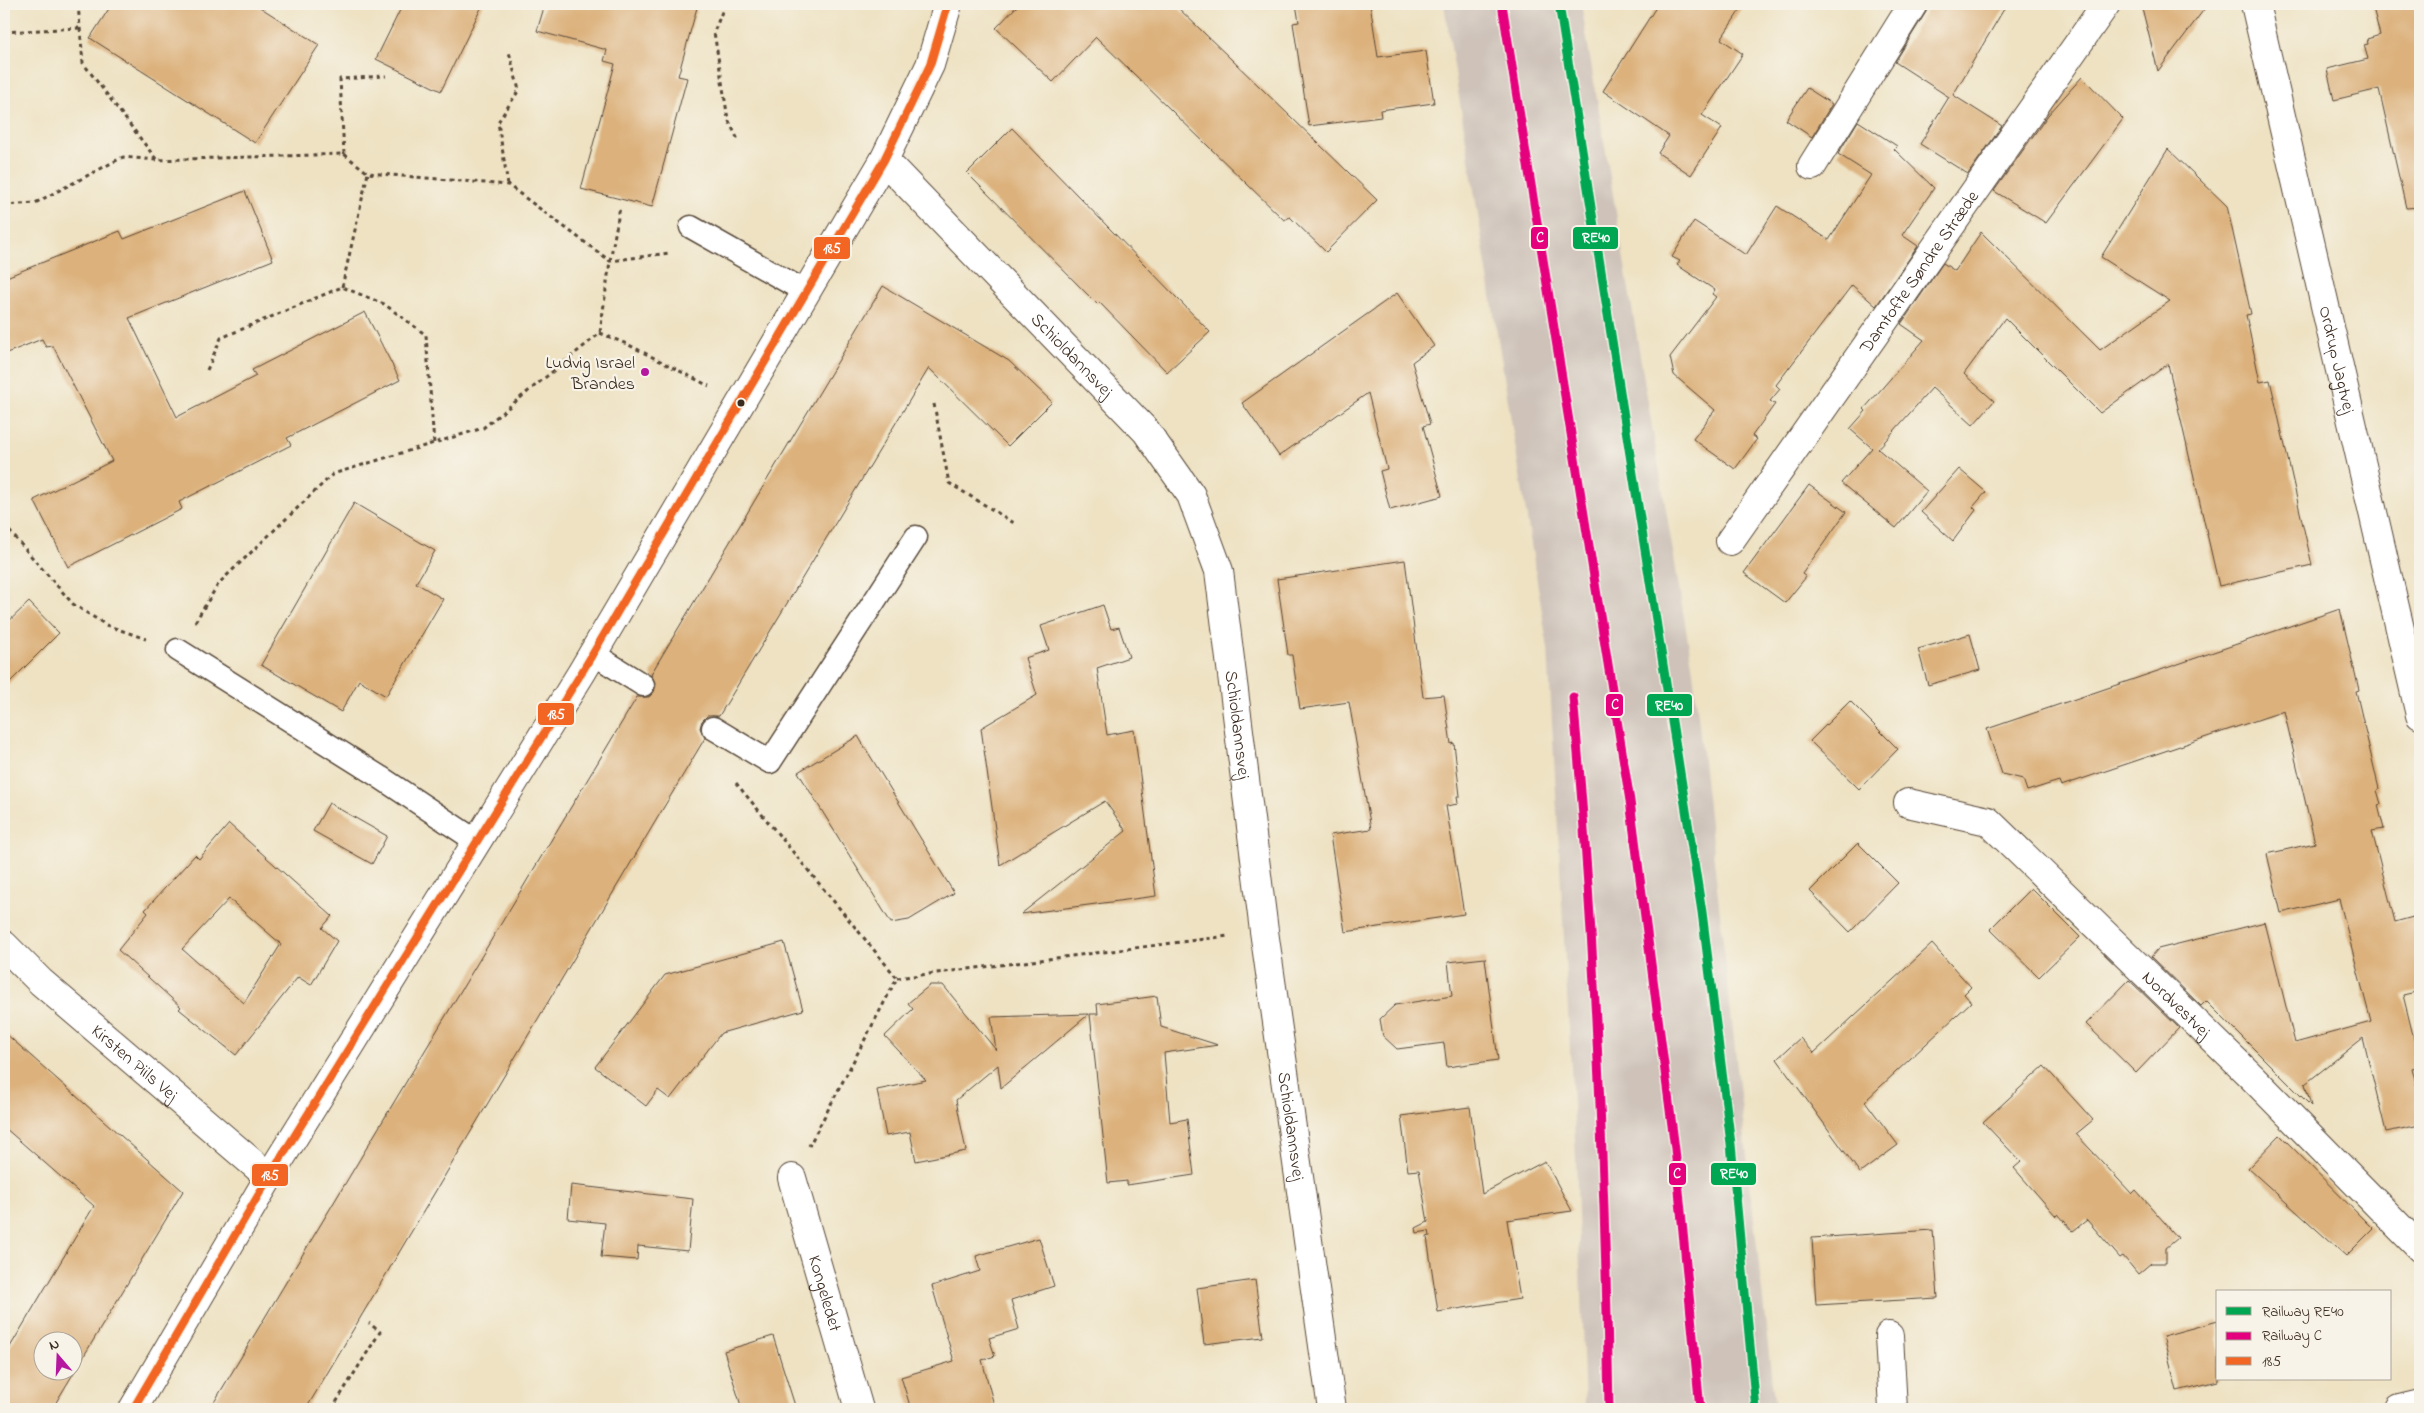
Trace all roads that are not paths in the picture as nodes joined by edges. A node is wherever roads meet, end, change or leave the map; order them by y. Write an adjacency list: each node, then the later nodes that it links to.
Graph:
1 (948, 4): 5 (street)
2 (1913, 4): 6 (street)
3 (2106, 4): 10 (street, Damtofte Søndre Stræde)
4 (2255, 4): 14 (street, Ordrup Jagtvej)
5 (884, 160): 8 (street); 26 (street, Schioldannsvej)
6 (1812, 166)
7 (691, 227): 8 (lane)
8 (806, 292): 12 (street)
9 (916, 537): 15 (lane)
10 (1730, 541)
11 (178, 650): 17 (lane)
12 (592, 653): 13 (lane); 17 (street)
13 (643, 686)
14 (2420, 715)
15 (719, 731)
16 (1908, 803): 21 (street, Nordvestvej)
17 (476, 841): 19 (street)
18 (4, 945): 19 (street, Kirsten Piils Vej)
19 (269, 1177): 24 (street)
20 (792, 1178): 25 (street, Kongeledet)
21 (2420, 1248)
22 (1889, 1336): 27 (street)
23 (2420, 1404): 28 (street)
24 (133, 1409)
25 (859, 1409)
26 (1332, 1409)
27 (1893, 1409)
28 (2399, 1409)

